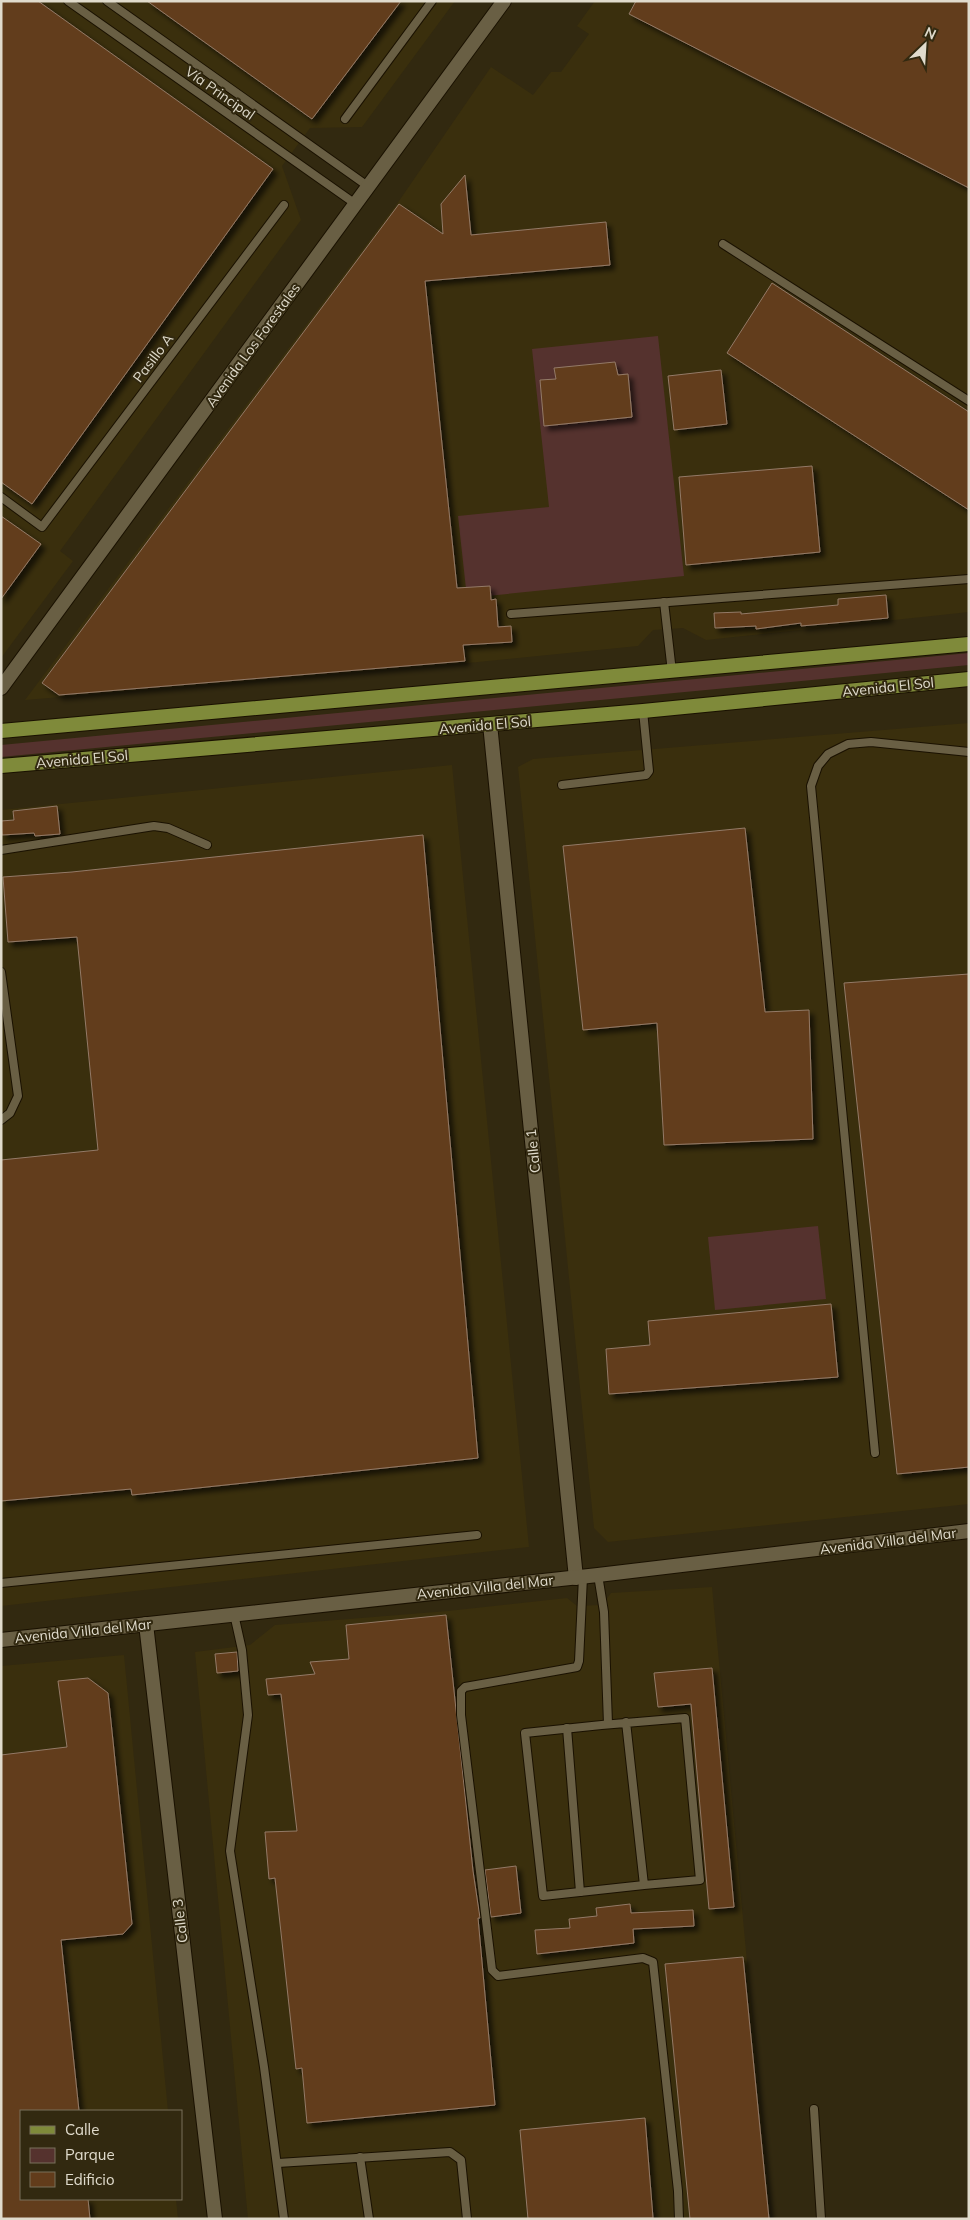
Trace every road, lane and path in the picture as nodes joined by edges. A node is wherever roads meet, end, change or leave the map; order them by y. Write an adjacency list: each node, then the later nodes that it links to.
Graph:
1 (68, 1): 8 (lane, Vía Principal)
2 (108, 1): 6 (lane)
3 (432, 1): 5 (lane)
4 (504, 1): 6 (street, Avenida Los Forestales)
5 (345, 119)
6 (369, 187): 8 (street, Avenida Los Forestales)
7 (284, 205): 11 (lane, Pasillo A)
8 (357, 205): 18 (street, Avenida Los Forestales)
9 (723, 244): 10 (lane)
10 (969, 401)
11 (1, 497)
12 (969, 579): 13 (lane)
13 (664, 602): 14 (lane); 16 (lane)
14 (510, 614)
15 (969, 644): 16 (main road)
16 (672, 672): 21 (main road)
17 (969, 679): 19 (main road, Avenida El Sol)
18 (1, 688)
19 (643, 711): 20 (main road, Avenida El Sol); 24 (lane)
20 (490, 724): 23 (main road, Avenida El Sol); 33 (street, Calle 1)
21 (1, 731)
22 (969, 752): 29 (lane)
23 (1, 766)
24 (562, 784)
25 (207, 845): 26 (lane)
26 (1, 850)
27 (1, 972): 28 (lane)
28 (1, 1120)
29 (875, 1453)
30 (969, 1531): 32 (street, Avenida Villa del Mar)
31 (476, 1535): 34 (lane)
32 (598, 1575): 33 (street, Avenida Villa del Mar); 39 (lane)
33 (579, 1577): 35 (street, Avenida Villa del Mar); 50 (lane)
34 (1, 1583)
35 (234, 1614): 36 (street, Avenida Villa del Mar); 45 (lane)
36 (146, 1624): 37 (street, Avenida Villa del Mar); 46 (street, Calle 3)
37 (1, 1640)
38 (626, 1722): 39 (lane); 41 (lane); 41 (lane)
39 (608, 1724): 40 (lane)
40 (567, 1728): 42 (lane); 42 (lane)
41 (644, 1885): 42 (lane)
42 (580, 1892)
43 (814, 2109): 51 (lane)
44 (360, 2157): 45 (lane); 48 (lane); 49 (lane)
45 (278, 2162): 47 (lane)
46 (215, 2219)
47 (284, 2219)
48 (369, 2219)
49 (466, 2219)
50 (679, 2219)
51 (821, 2219)

